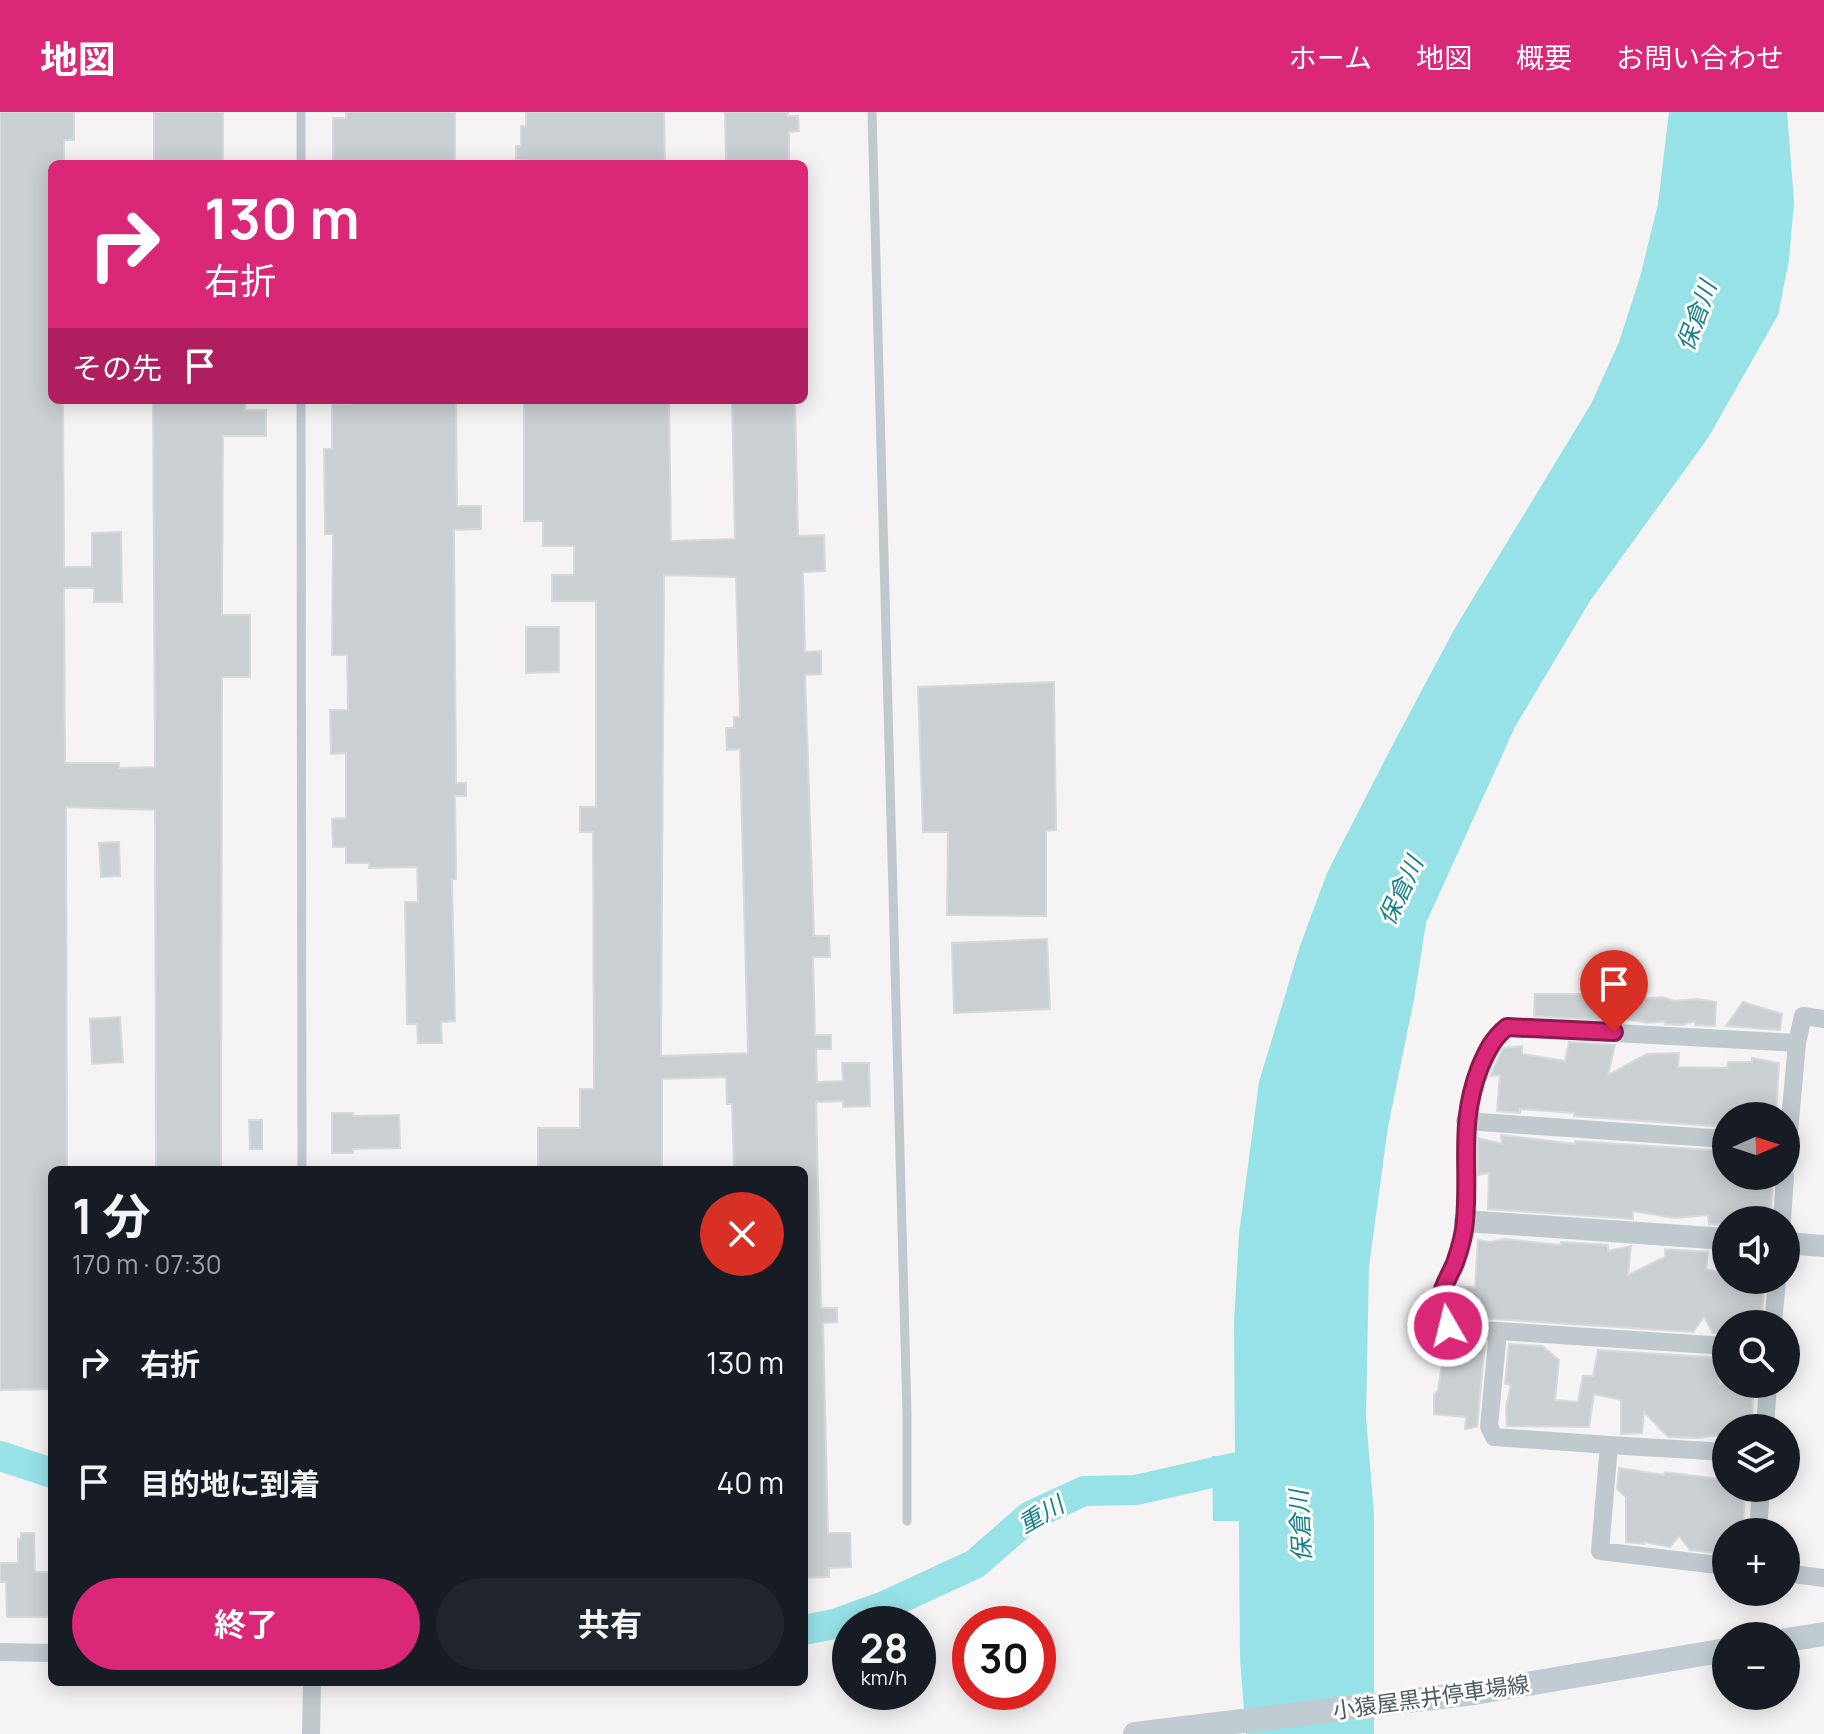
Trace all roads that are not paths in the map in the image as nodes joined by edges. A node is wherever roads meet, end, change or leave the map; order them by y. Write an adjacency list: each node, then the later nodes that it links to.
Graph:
1 (301, 112): 3 (lane)
2 (872, 112): 19 (lane)
3 (301, 160)
4 (301, 404): 10 (lane)
5 (1824, 1019): 6 (street)
6 (1797, 1043): 7 (street); 8 (street)
7 (1791, 1102)
8 (1465, 1121): 9 (street); 11 (street)
9 (1712, 1138)
10 (302, 1166)
11 (1465, 1221): 12 (street); 15 (street)
12 (1712, 1238)
13 (1800, 1244): 14 (street)
14 (1824, 1246)
15 (1498, 1331): 16 (street); 17 (street)
16 (1712, 1345)
17 (1609, 1445): 18 (street); 20 (street)
18 (1712, 1451)
19 (907, 1521)
20 (1712, 1564)
21 (1800, 1575): 22 (street)
22 (1824, 1578)
23 (1823, 1634): 24 (main road)
24 (1800, 1638)
25 (0, 1652): 27 (street)
26 (1712, 1652): 30 (main road, 小猿屋黒井停車場線)
27 (48, 1653)
28 (312, 1686): 29 (street)
29 (311, 1734)
30 (1135, 1734)

